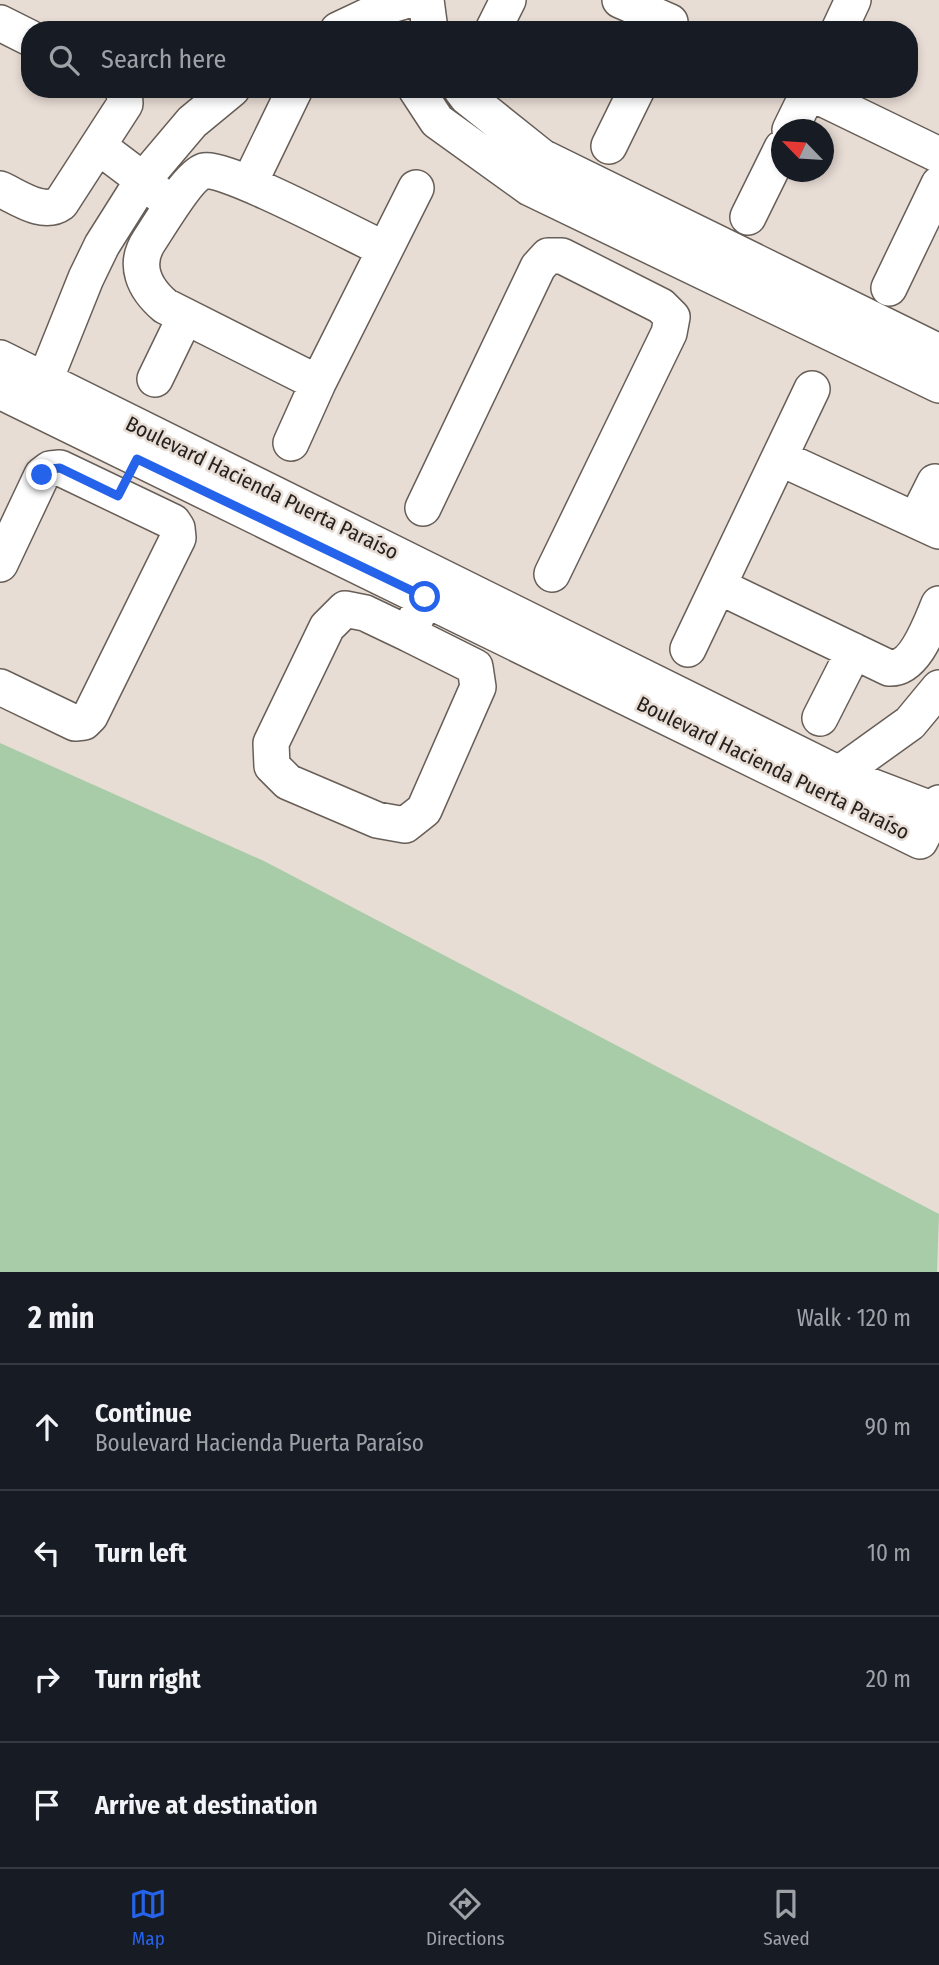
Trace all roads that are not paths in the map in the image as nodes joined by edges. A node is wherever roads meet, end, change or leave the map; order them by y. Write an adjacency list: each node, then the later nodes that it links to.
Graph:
1 (426, 0): 8 (street)
2 (508, 0): 9 (street)
3 (620, 0): 6 (street)
4 (853, 0): 10 (street)
5 (396, 9): 7 (street)
6 (672, 17)
7 (363, 21)
8 (429, 21)
9 (498, 21)
10 (843, 21)
11 (0, 23): 12 (street)
12 (21, 34)
13 (125, 98): 22 (street)
14 (221, 98): 26 (street)
15 (291, 98): 27 (street)
16 (422, 98): 33 (street)
17 (468, 98): 33 (street)
18 (633, 98): 23 (street)
19 (806, 98): 21 (street)
20 (823, 98): 24 (street)
21 (795, 119)
22 (98, 146): 26 (street); 30 (street)
23 (609, 146)
24 (939, 155)
25 (771, 170): 32 (street)
26 (143, 180): 31 (street); 45 (street)
27 (249, 184): 31 (street); 34 (street)
28 (939, 184): 36 (street)
29 (415, 188): 34 (street)
30 (0, 189)
31 (172, 205): 37 (street)
32 (748, 217)
33 (645, 225): 35 (street); 38 (street); 42 (street)
34 (384, 249): 41 (street)
35 (615, 282): 51 (street); 54 (street)
36 (888, 288)
37 (185, 317): 40 (street); 41 (street)
38 (939, 352)
39 (0, 358): 45 (street, Boulevard Hacienda Puerta Paraíso)
40 (155, 379)
41 (318, 383): 46 (street)
42 (939, 385)
43 (813, 389): 47 (street)
44 (0, 391): 45 (street, Boulevard Hacienda Puerta Paraíso)
45 (39, 394): 48 (street, Boulevard Hacienda Puerta Paraíso); 55 (street, Boulevard Hacienda Puerta Paraíso)
46 (291, 443)
47 (780, 458): 52 (street); 56 (street)
48 (137, 459): 50 (street); 55 (street, Boulevard Hacienda Puerta Paraíso)
49 (935, 482): 52 (street)
50 (118, 496): 53 (street); 61 (street)
51 (423, 508)
52 (928, 525)
53 (0, 564)
54 (552, 575)
55 (430, 585): 58 (street); 64 (street, Boulevard Hacienda Puerta Paraíso); 65 (street, Boulevard Hacienda Puerta Paraíso)
56 (718, 586): 59 (street); 60 (street)
57 (937, 615): 60 (street)
58 (409, 634): 58 (street)
59 (688, 649)
60 (854, 651): 63 (street)
61 (0, 687)
62 (939, 688): 64 (street)
63 (820, 718)
64 (839, 774): 65 (street, Boulevard Hacienda Puerta Paraíso)
65 (935, 823)

